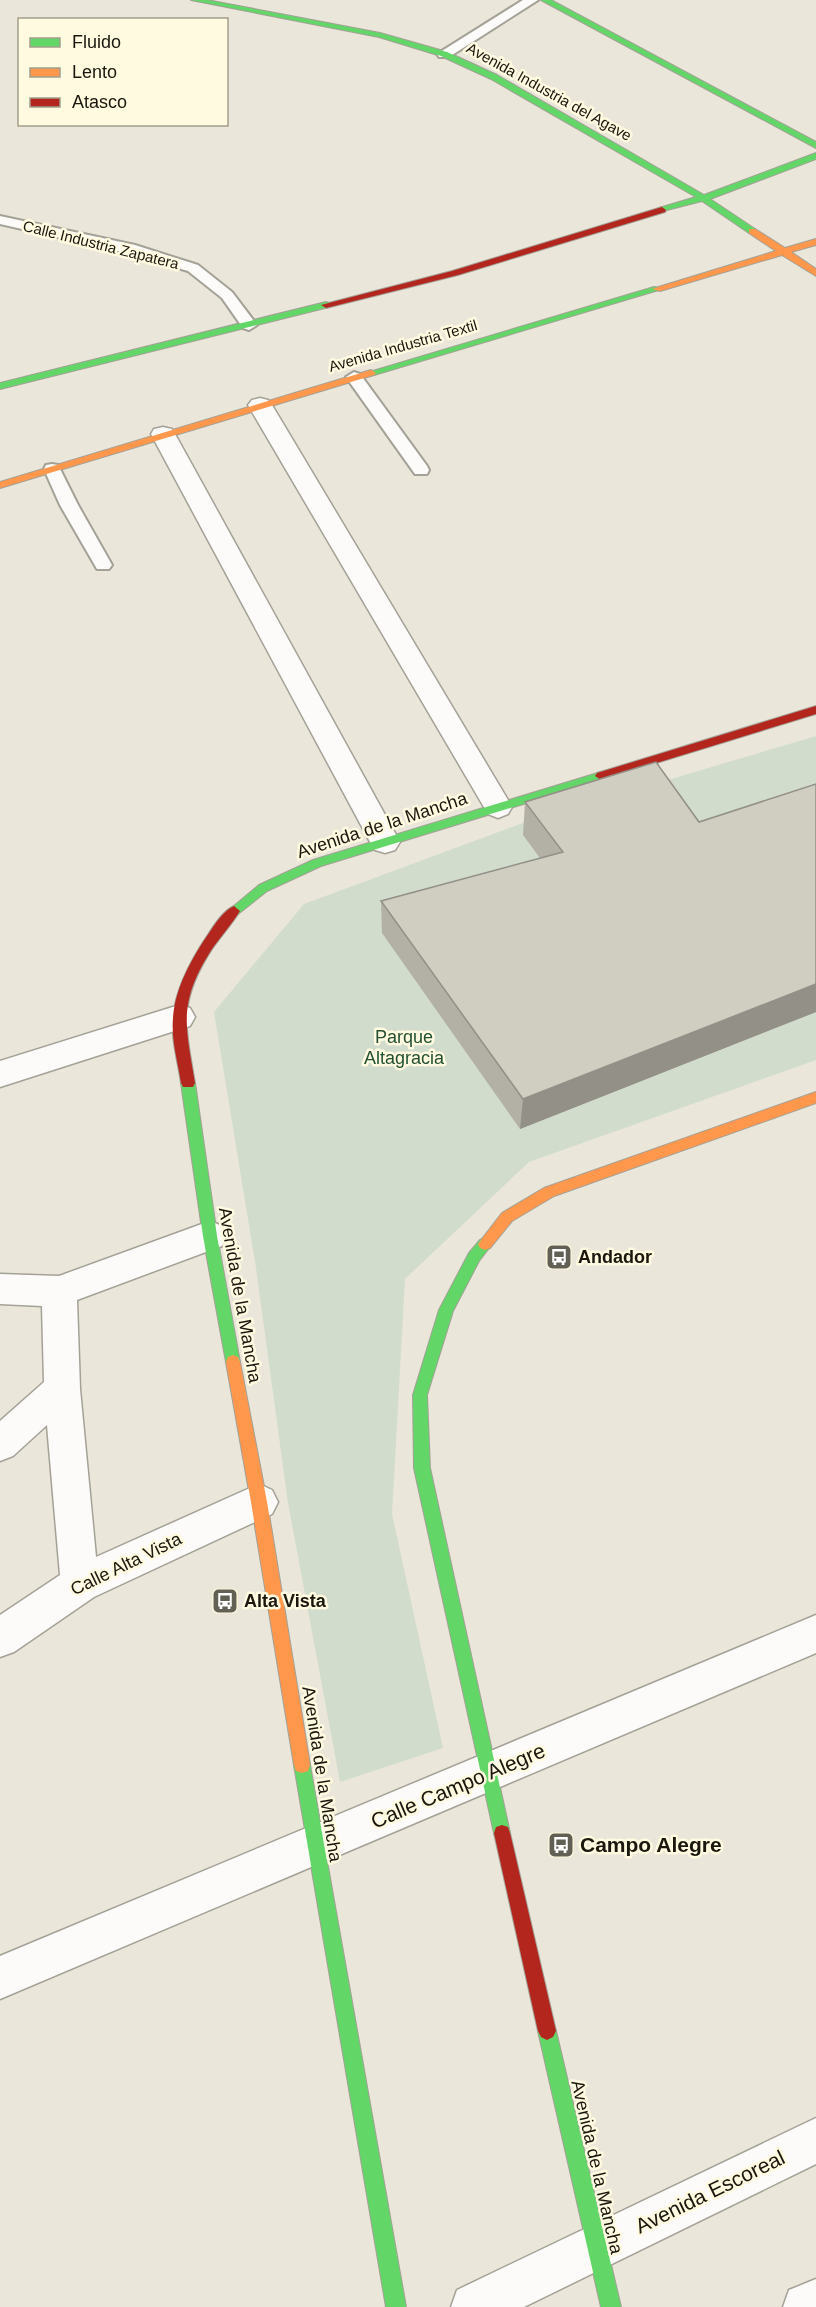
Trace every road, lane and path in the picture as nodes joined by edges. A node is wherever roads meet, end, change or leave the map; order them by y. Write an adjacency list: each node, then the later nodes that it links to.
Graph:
1 (195, 0): 4 (street, Avenida Industria del Agave)
2 (532, 0): 4 (lane)
3 (545, 0): 5 (street)
4 (444, 54): 7 (street, Avenida Industria del Agave)
5 (816, 145)
6 (816, 156): 7 (street)
7 (703, 198): 10 (street, Avenida Industria del Agave); 12 (street)
8 (0, 220): 12 (lane, Calle Industria Zapatera)
9 (816, 242): 10 (street, Avenida Industria Textil)
10 (786, 251): 11 (street); 13 (street, Avenida Industria Textil)
11 (816, 273)
12 (249, 325): 14 (street)
13 (354, 378): 15 (street, Avenida Industria Textil); 18 (lane)
14 (0, 386)
15 (260, 405): 16 (street, Avenida Industria Textil); 22 (street)
16 (163, 434): 17 (street, Avenida Industria Textil); 23 (street)
17 (52, 469): 19 (street, Avenida Industria Textil); 20 (lane)
18 (421, 470)
19 (0, 485)
20 (103, 565)
21 (816, 710): 22 (street, Avenida de la Mancha)
22 (498, 807): 23 (street, Avenida de la Mancha)
23 (385, 842): 24 (street, Avenida de la Mancha)
24 (179, 1017): 25 (street); 27 (street, Avenida de la Mancha)
25 (0, 1074)
26 (816, 1097): 36 (street, Avenida de la Mancha)
27 (210, 1236): 29 (street); 32 (street, Avenida de la Mancha)
28 (0, 1289): 29 (street)
29 (59, 1291): 30 (street)
30 (62, 1389): 31 (street); 33 (street)
31 (0, 1444)
32 (259, 1502): 33 (street, Calle Alta Vista); 37 (street, Avenida de la Mancha)
33 (80, 1584): 35 (street, Calle Alta Vista)
34 (816, 1634): 36 (street, Calle Campo Alegre)
35 (0, 1638)
36 (488, 1774): 37 (street, Calle Campo Alegre); 40 (street, Avenida de la Mancha)
37 (315, 1847): 38 (street, Calle Campo Alegre); 42 (street, Avenida de la Mancha)
38 (0, 1978)
39 (816, 2140): 40 (street, Avenida Escoreal)
40 (597, 2247): 43 (street, Avenida Escoreal); 44 (street, Avenida de la Mancha)
41 (816, 2302): 45 (street)
42 (396, 2307)
43 (474, 2307)
44 (611, 2307)
45 (806, 2307)

